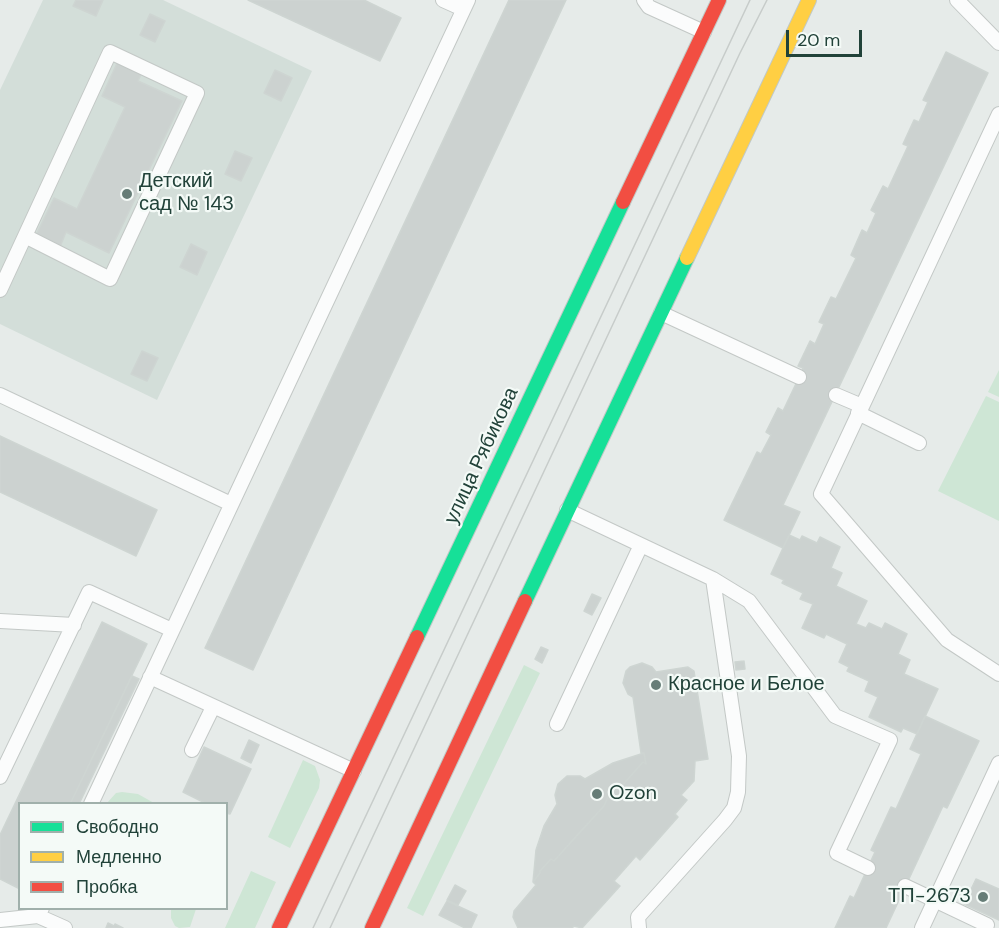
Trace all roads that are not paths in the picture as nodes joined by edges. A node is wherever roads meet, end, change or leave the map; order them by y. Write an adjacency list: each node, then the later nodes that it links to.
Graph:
1 (443, 0): 6 (lane)
2 (644, 0): 7 (lane)
3 (719, 0): 7 (main road, улица Рябикова)
4 (809, 0): 12 (main road)
5 (957, 0): 8 (lane)
6 (466, 5): 18 (lane)
7 (704, 32): 31 (main road, улица Рябикова)
8 (999, 43)
9 (999, 114): 16 (lane)
10 (24, 236): 10 (lane); 11 (lane)
11 (0, 290)
12 (660, 313): 13 (lane); 19 (main road)
13 (799, 377)
14 (836, 394): 16 (lane)
15 (0, 395): 18 (lane)
16 (860, 410): 17 (lane); 25 (lane)
17 (919, 443)
18 (231, 504): 24 (lane)
19 (567, 510): 20 (lane); 42 (main road)
20 (641, 545): 21 (lane); 28 (lane)
21 (713, 579): 34 (lane); 43 (lane)
22 (0, 621): 23 (lane)
23 (74, 625): 24 (lane); 32 (lane)
24 (172, 630): 26 (lane)
25 (999, 674)
26 (150, 677): 27 (lane); 33 (lane)
27 (213, 707): 29 (lane); 31 (lane)
28 (557, 724)
29 (192, 750)
30 (998, 765): 36 (lane)
31 (354, 771): 41 (main road, улица Рябикова)
32 (0, 777)
33 (92, 802)
34 (868, 868)
35 (905, 886): 36 (lane)
36 (935, 900): 39 (lane); 44 (lane)
37 (40, 912): 38 (lane); 40 (lane)
38 (0, 920)
39 (987, 925)
40 (65, 928)
41 (279, 928)
42 (372, 928)
43 (639, 928)
44 (922, 928)

